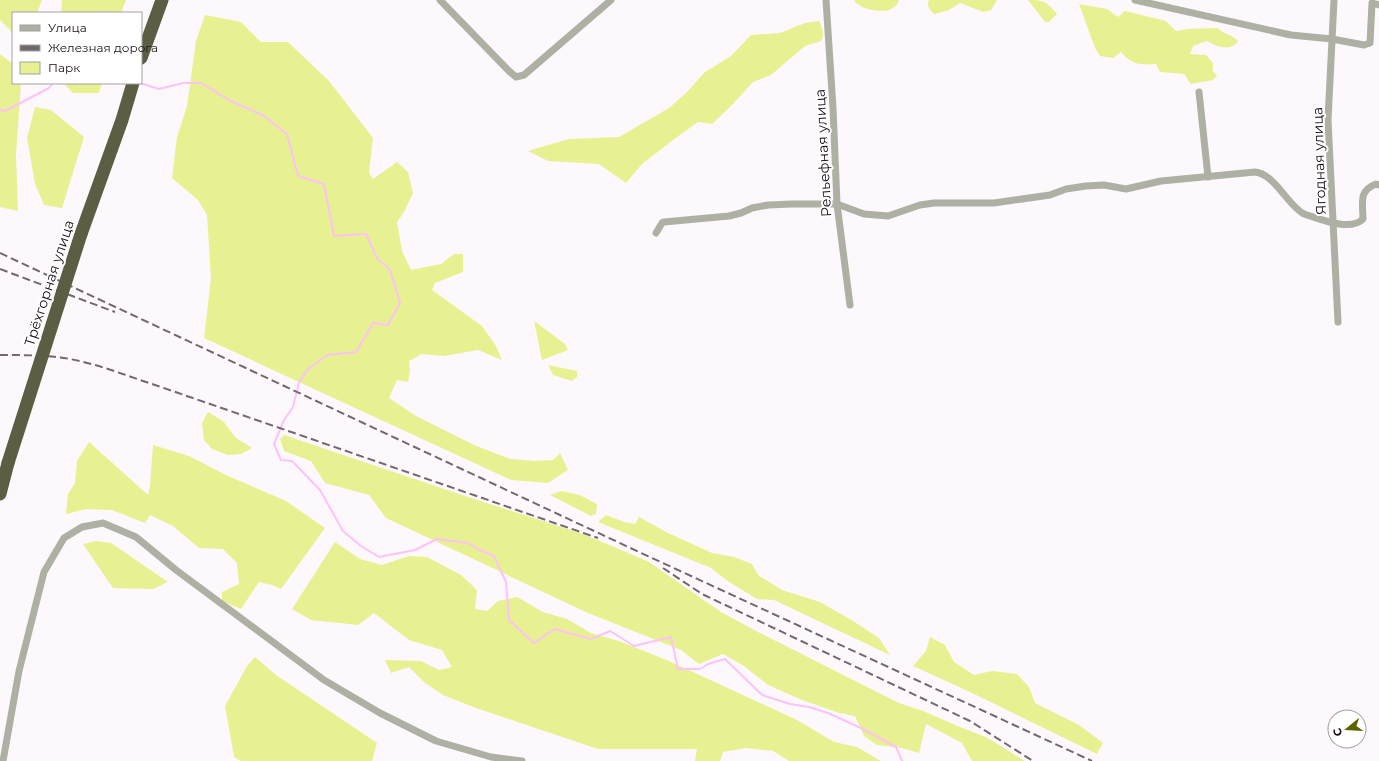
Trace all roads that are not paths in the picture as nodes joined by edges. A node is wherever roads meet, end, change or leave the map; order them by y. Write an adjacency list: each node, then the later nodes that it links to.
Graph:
1 (162, 0): 9 (highway)
2 (440, 0): 3 (street)
3 (611, 0)
4 (826, 0): 14 (street, Рельефная улица)
5 (1135, 0): 8 (street)
6 (1334, 0): 8 (street, Ягодная улица)
7 (1374, 3): 8 (street)
8 (1332, 38): 15 (street, Ягодная улица)
9 (142, 54)
10 (133, 84): 19 (highway, Трёхгорная улица, bridge)
11 (1199, 92): 12 (street)
12 (1208, 177): 14 (street); 15 (street)
13 (1377, 185): 15 (street)
14 (837, 204): 16 (street); 17 (street, Рельефная улица)
15 (1334, 222): 18 (street, Ягодная улица)
16 (656, 233)
17 (850, 304)
18 (1338, 322)
19 (0, 494)
20 (3, 761): 21 (street)
21 (522, 761)

